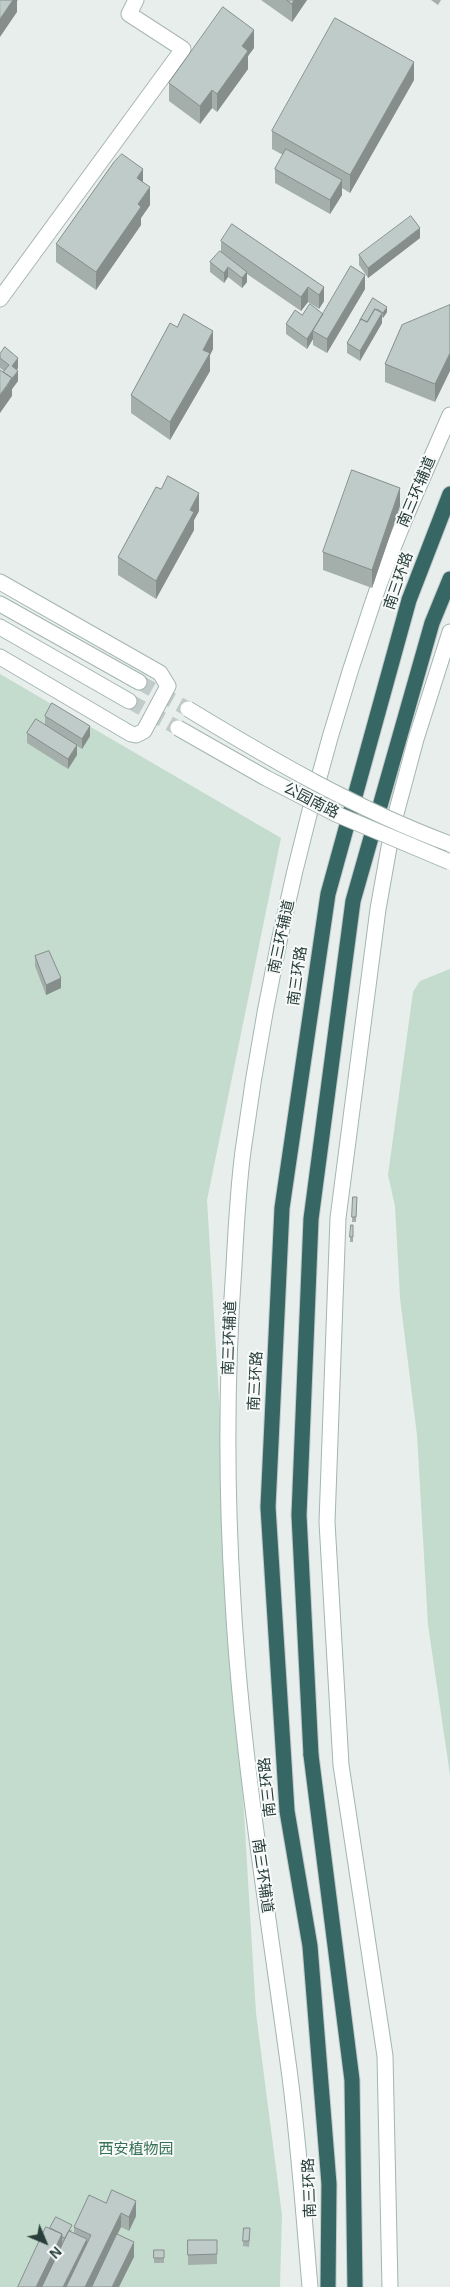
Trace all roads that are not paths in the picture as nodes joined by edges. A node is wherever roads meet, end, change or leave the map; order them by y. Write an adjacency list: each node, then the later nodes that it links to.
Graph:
1 (136, 0): 2 (main road)
2 (0, 300)
3 (450, 415): 19 (main road, 南三环辅道)
4 (450, 494): 20 (highway, 南三环路)
5 (450, 580): 21 (highway, bridge)
6 (0, 582): 10 (main road)
7 (0, 604): 11 (main road)
8 (0, 627): 12 (main road)
9 (450, 632): 15 (main road)
10 (0, 657)
11 (139, 682)
12 (129, 700)
13 (188, 709): 17 (main road, 公园南路, bridge)
14 (178, 728): 18 (main road, 公园南路, bridge)
15 (393, 825): 16 (main road); 17 (main road)
16 (390, 843): 18 (main road); 22 (main road)
17 (450, 843)
18 (450, 863)
19 (310, 2287)
20 (328, 2287)
21 (355, 2287)
22 (390, 2287)

